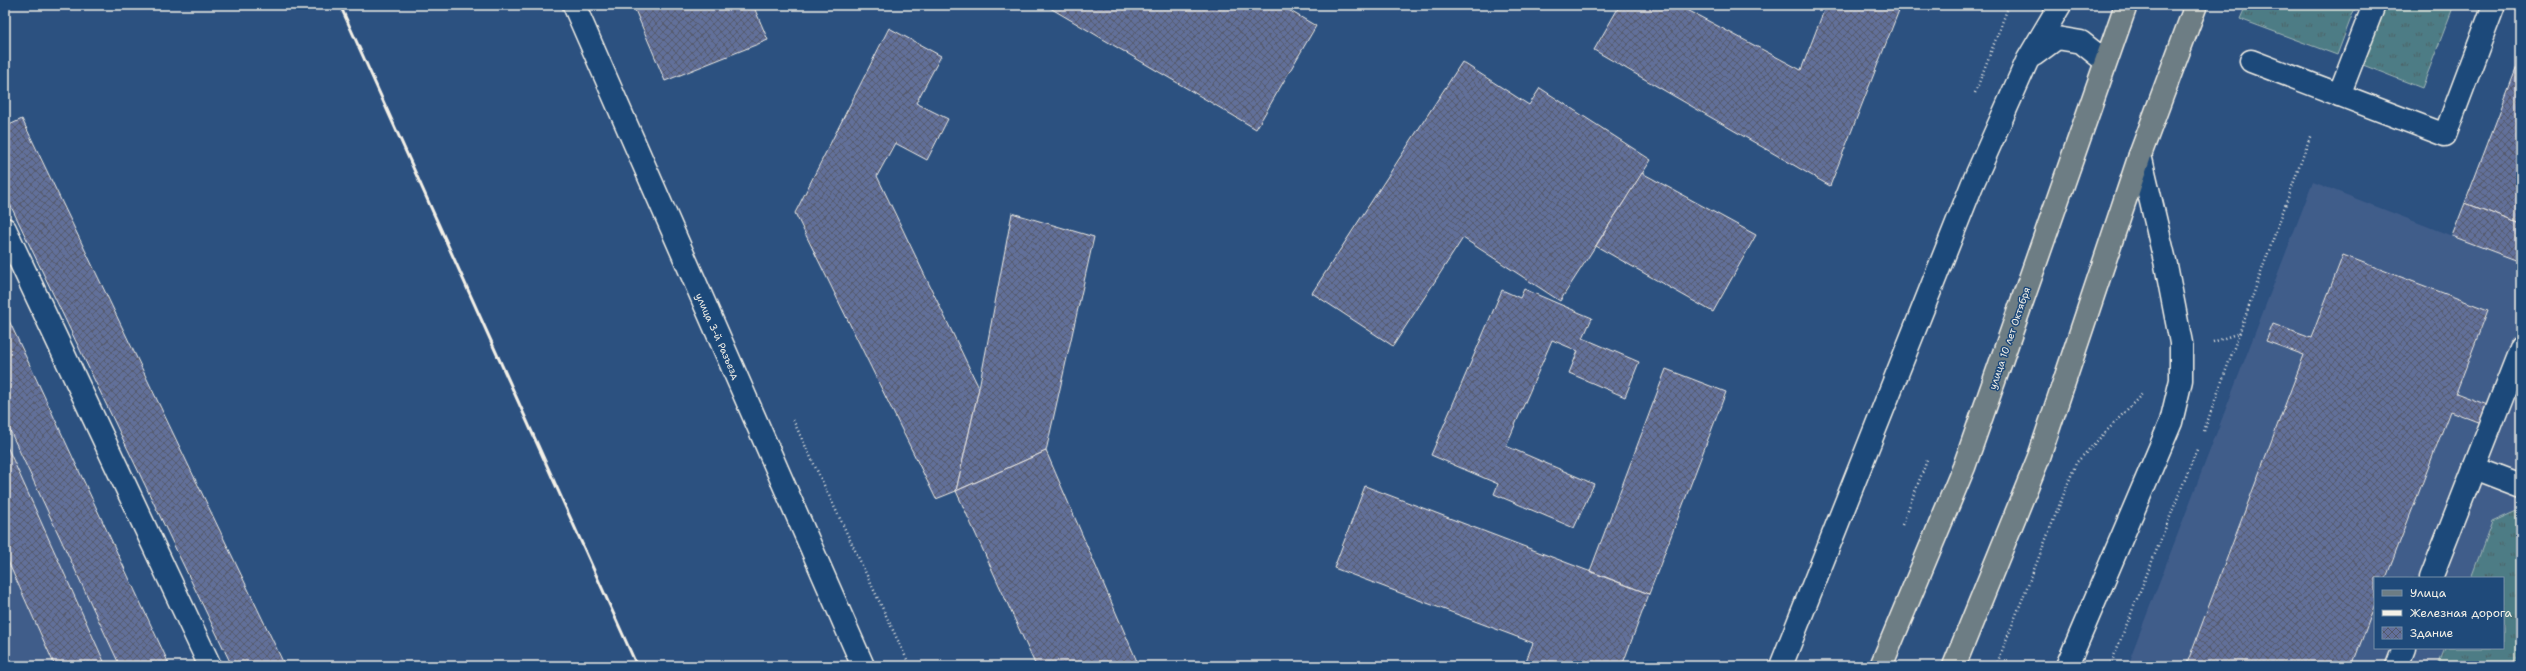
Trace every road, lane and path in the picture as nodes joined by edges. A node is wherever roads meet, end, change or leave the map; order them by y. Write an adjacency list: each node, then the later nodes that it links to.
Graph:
1 (574, 5): 24 (main road, улица 3-й Разъезд)
2 (2060, 5): 7 (main road)
3 (2126, 5): 8 (main road, улица 10 лет Октября)
4 (2196, 5): 12 (main road)
5 (2374, 5): 10 (main road)
6 (2494, 5): 10 (main road)
7 (2028, 59): 8 (main road); 25 (main road)
8 (2105, 61): 26 (main road, улица 10 лет Октября)
9 (2251, 61): 10 (main road)
10 (2339, 95)
11 (2311, 134): 15 (path)
12 (2140, 154): 27 (main road); 29 (main road)
13 (5, 229): 23 (main road)
14 (2521, 348): 18 (main road)
15 (2202, 437)
16 (2199, 444): 30 (path)
17 (2076, 463): 28 (path)
18 (2474, 468): 19 (main road); 20 (main road)
19 (2521, 486)
20 (2431, 577)
21 (2404, 649): 31 (main road)
22 (2521, 653): 32 (path)
23 (210, 666)
24 (864, 666)
25 (1781, 666)
26 (1881, 666)
27 (1954, 666)
28 (1996, 666)
29 (2067, 666)
30 (2110, 666)
31 (2397, 666)
32 (2516, 666)

